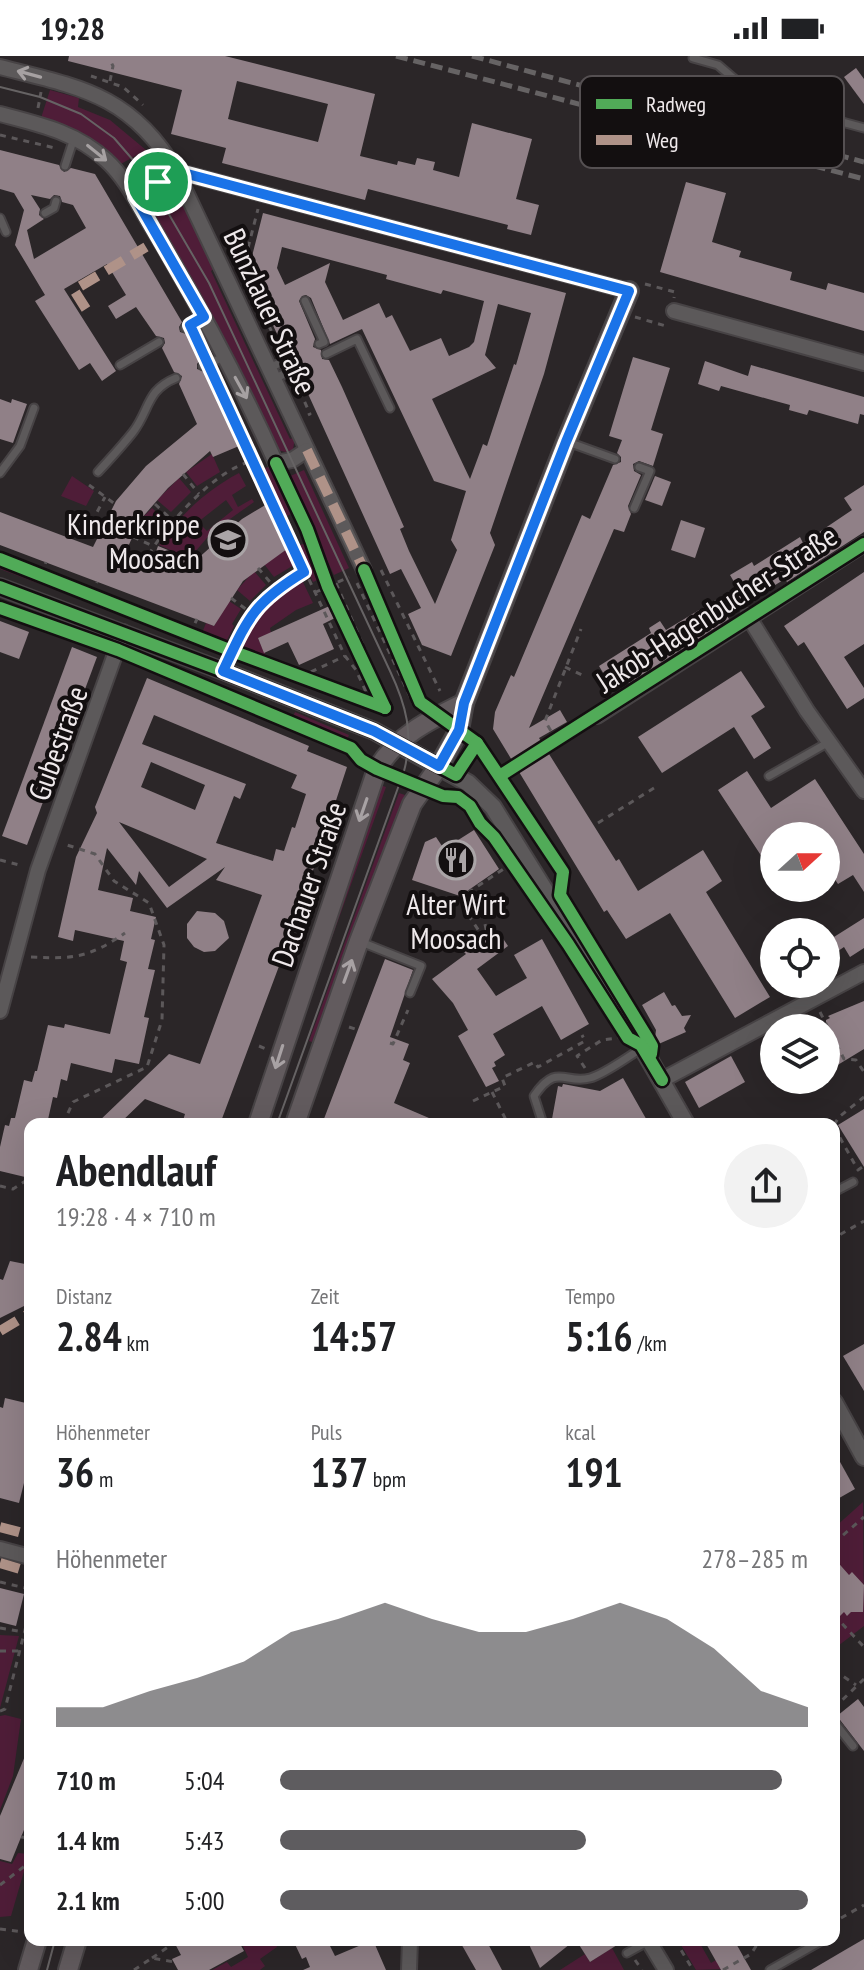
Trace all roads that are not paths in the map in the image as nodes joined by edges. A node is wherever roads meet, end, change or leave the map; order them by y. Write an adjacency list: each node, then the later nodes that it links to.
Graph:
1 (693, 58): 3 (lane)
2 (0, 67): 9 (street, Bunzlauer Straße, one-way to 2)
3 (731, 76)
4 (0, 114): 7 (street, Bunzlauer Straße)
5 (844, 123): 6 (lane)
6 (864, 128)
7 (72, 144): 8 (lane); 10 (street, Bunzlauer Straße, one-way to 10)
8 (65, 166)
9 (176, 171): 10 (street); 15 (street); 29 (street, Bunzlauer Straße)
10 (135, 197): 18 (street, Bunzlauer Straße)
11 (56, 201): 12 (lane)
12 (45, 213)
13 (0, 218): 14 (lane)
14 (6, 232)
15 (635, 287): 33 (main road)
16 (305, 301): 21 (lane)
17 (674, 311): 25 (street)
18 (204, 317): 19 (lane); 23 (street, Bunzlauer Straße)
19 (185, 328)
20 (159, 342): 26 (lane)
21 (319, 344)
22 (326, 354): 32 (lane)
23 (224, 357): 27 (lane); 34 (street, Bunzlauer Straße, one-way to 34)
24 (289, 359): 29 (lane)
25 (864, 363)
26 (120, 365)
27 (206, 365)
28 (294, 369): 29 (lane)
29 (272, 373): 34 (street, Bunzlauer Straße)
30 (176, 378): 37 (lane)
31 (34, 408): 38 (lane)
32 (390, 408)
33 (566, 442): 35 (lane); 45 (main road)
34 (307, 450): 41 (street, Bunzlauer Straße)
35 (615, 459)
36 (639, 467): 39 (lane)
37 (98, 472)
38 (0, 473)
39 (634, 508)
40 (864, 544): 43 (street, Jakob-Hagenbucher-Straße)
41 (364, 570)
42 (0, 587): 44 (street)
43 (748, 616): 46 (street, Jakob-Hagenbucher-Straße); 48 (street)
44 (123, 632): 47 (street); 55 (street, Gubestraße)
45 (464, 703): 47 (main road, Dachauer Straße); 49 (main road)
46 (597, 716)
47 (398, 742): 49 (street); 58 (main road, Dachauer Straße, one-way to 58)
48 (829, 742): 50 (lane); 51 (street)
49 (439, 766): 52 (main road); 56 (street)
50 (769, 776)
51 (864, 791)
52 (359, 941): 54 (lane); 59 (main road, one-way to 52)
53 (864, 972): 57 (street)
54 (410, 993)
55 (0, 1011)
56 (642, 1046): 57 (street); 60 (lane)
57 (662, 1080): 61 (street)
58 (260, 1118)
59 (297, 1118)
60 (541, 1118)
61 (683, 1118)
62 (853, 1182): 63 (lane)
63 (840, 1189)
64 (840, 1413): 65 (street)
65 (864, 1457)
66 (0, 1549): 67 (street)
67 (24, 1555)
68 (840, 1730): 69 (lane)
69 (853, 1746)
70 (35, 1946): 77 (main road)
71 (75, 1946): 78 (main road)
72 (410, 1946): 79 (street)
73 (638, 1946): 76 (lane)
74 (652, 1946): 80 (street)
75 (812, 1946): 81 (lane)
76 (627, 1953)
77 (28, 1970)
78 (68, 1970)
79 (409, 1970)
80 (666, 1970)
81 (770, 1970)

